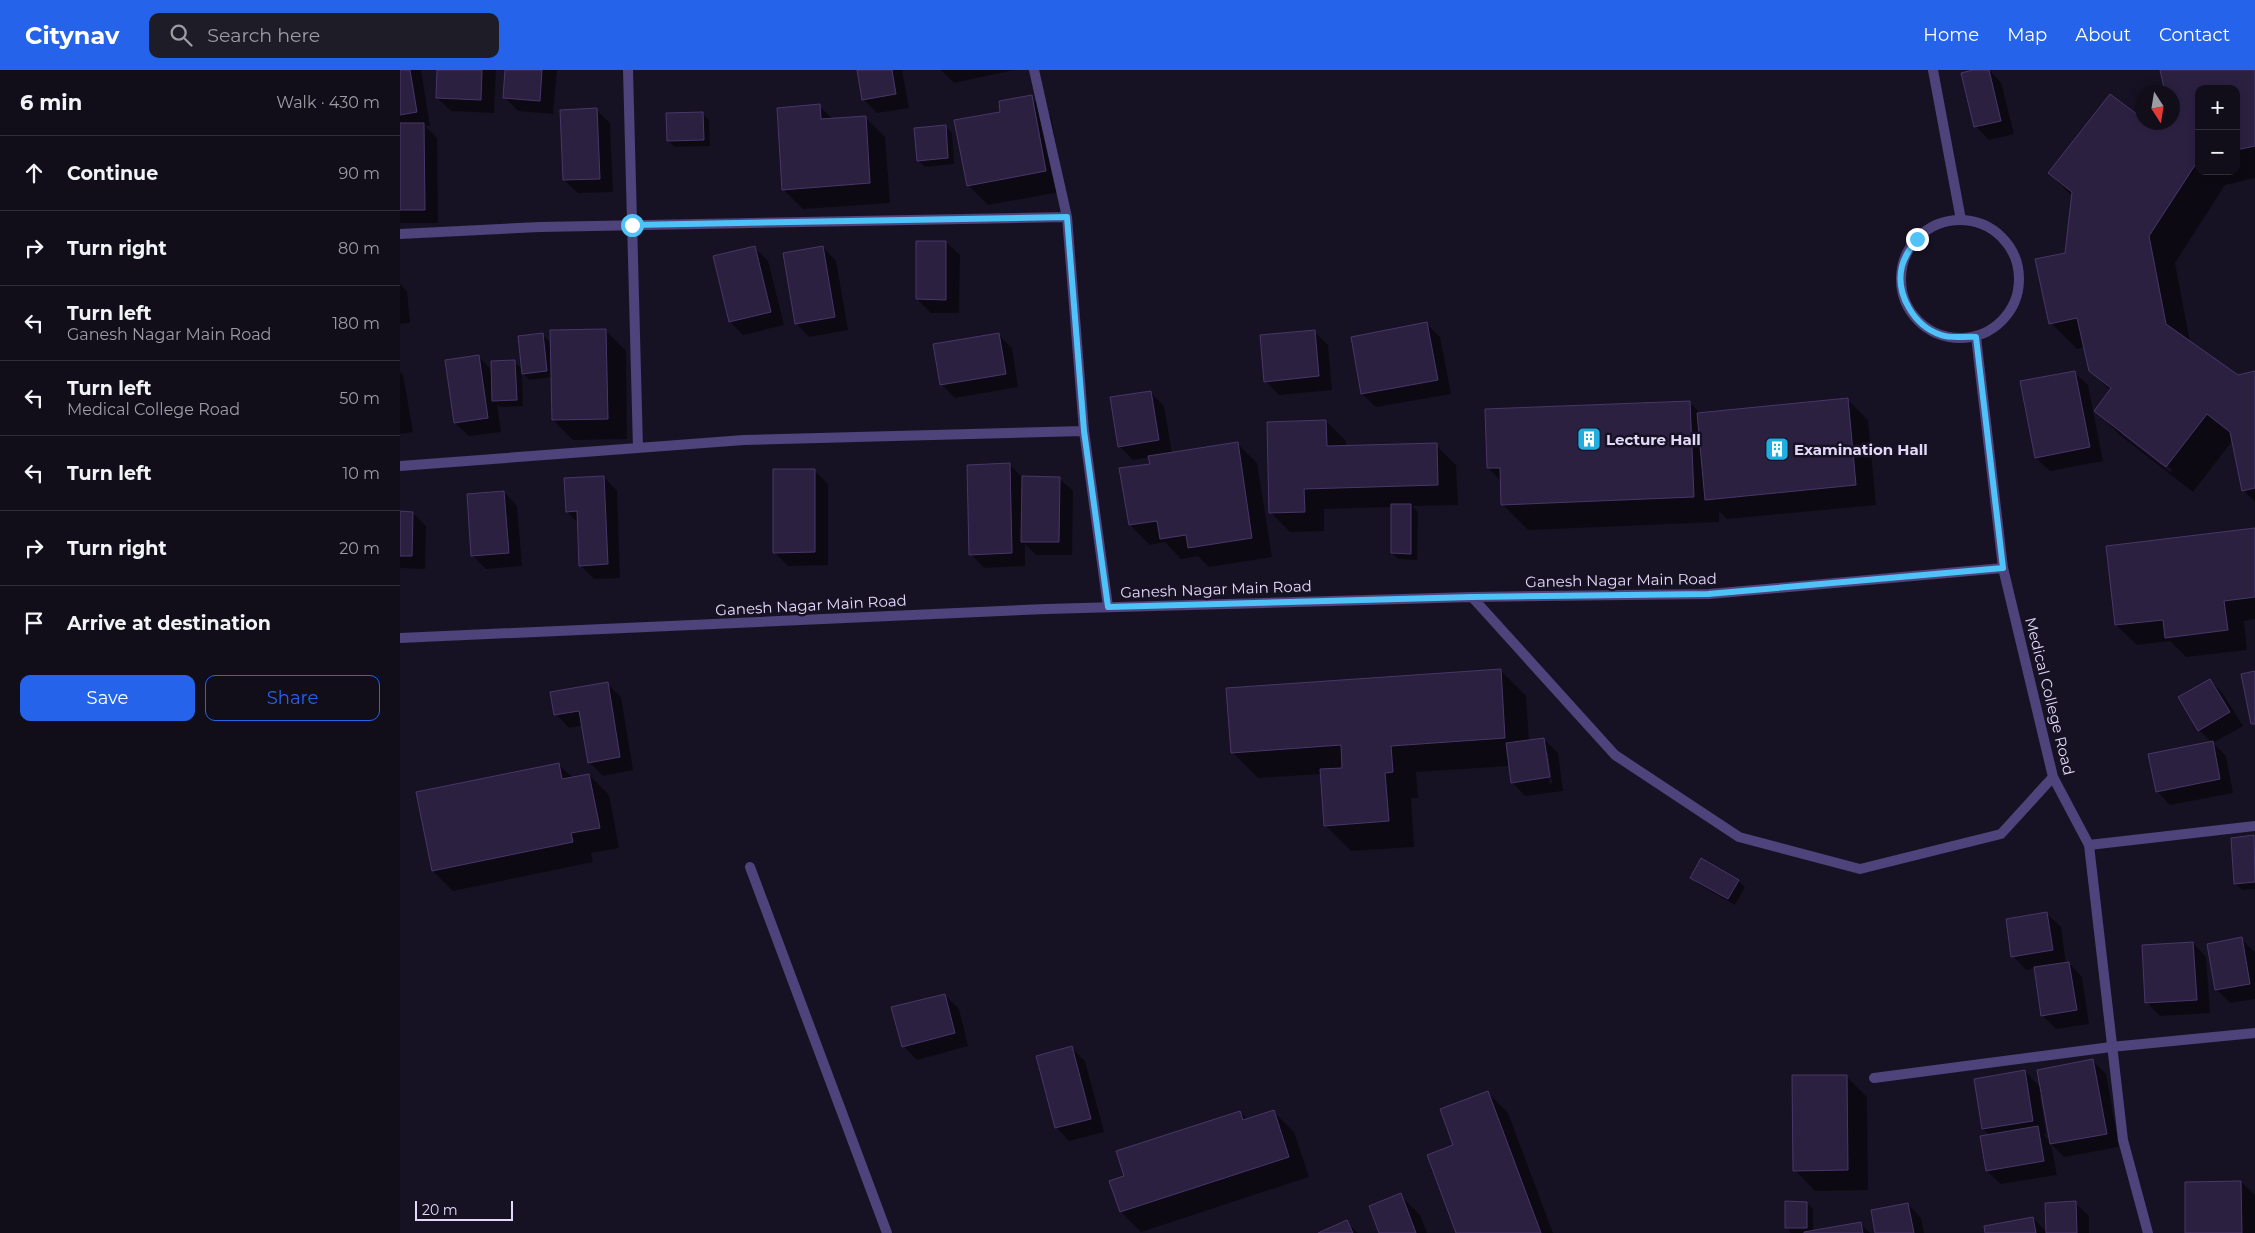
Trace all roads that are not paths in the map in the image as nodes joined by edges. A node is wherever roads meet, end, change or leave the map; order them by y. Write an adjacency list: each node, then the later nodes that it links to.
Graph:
1 (628, 70): 6 (street)
2 (1034, 70): 4 (street)
3 (1933, 70): 5 (street)
4 (1067, 217): 6 (street); 9 (street)
5 (1961, 220): 8 (street); 8 (street)
6 (632, 225): 7 (street); 10 (street)
7 (400, 234)
8 (1976, 337): 12 (street, Medical College Road)
9 (1084, 431): 10 (street); 14 (street)
10 (638, 448): 11 (street)
11 (400, 466)
12 (2003, 568): 13 (street, Ganesh Nagar Main Road); 16 (street, Medical College Road)
13 (1472, 597): 14 (street, Ganesh Nagar Main Road); 16 (street)
14 (1108, 607): 15 (street, Ganesh Nagar Main Road)
15 (400, 638)
16 (2053, 777): 18 (street, Medical College Road)
17 (2255, 826): 18 (street)
18 (2089, 845): 21 (street, Medical College Road)
19 (750, 867): 23 (street)
20 (2255, 1033): 21 (street)
21 (2111, 1047): 22 (street); 24 (street, Medical College Road)
22 (1874, 1078)
23 (887, 1233)
24 (2148, 1233)

